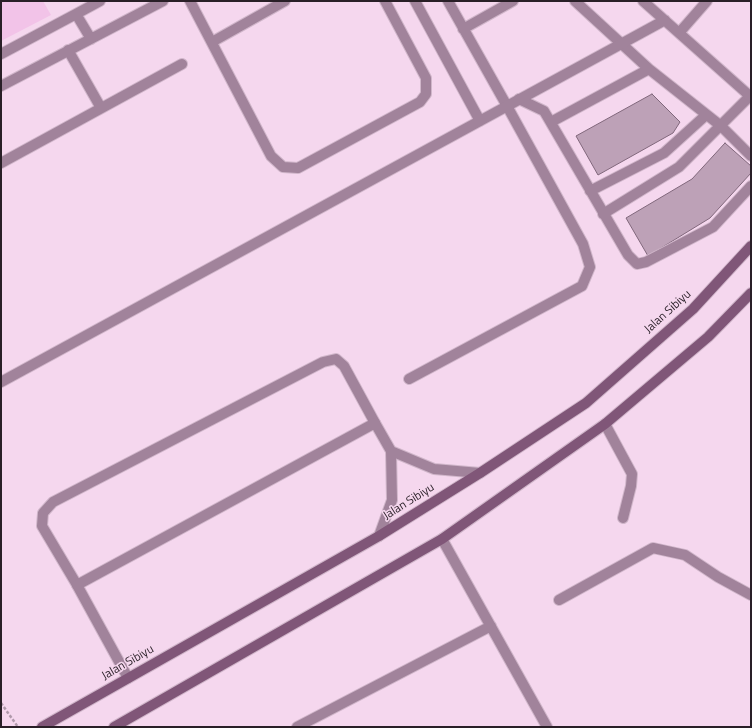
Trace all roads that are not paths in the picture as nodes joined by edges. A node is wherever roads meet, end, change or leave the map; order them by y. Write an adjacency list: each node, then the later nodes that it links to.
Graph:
1 (100, 1): 12 (street)
2 (163, 1): 16 (street)
3 (190, 1): 17 (street)
4 (286, 1): 17 (street)
5 (385, 1): 17 (street)
6 (415, 1): 29 (street)
7 (448, 1): 14 (street)
8 (512, 1): 14 (street)
9 (575, 1): 18 (street)
10 (643, 1): 13 (street)
11 (707, 1): 15 (street)
12 (76, 14): 16 (street); 20 (street)
13 (665, 20): 15 (street); 18 (street)
14 (463, 29): 26 (street)
15 (679, 33): 24 (street)
16 (91, 39): 19 (street)
17 (212, 42)
18 (622, 43): 22 (street); 25 (street)
19 (68, 50): 23 (street); 27 (street)
20 (1, 54)
21 (182, 64): 27 (street)
22 (649, 69): 28 (street); 30 (street)
23 (1, 86)
24 (751, 97): 31 (street)
25 (519, 99): 26 (street); 30 (street)
26 (507, 106): 29 (street); 39 (street)
27 (101, 108): 33 (street)
28 (706, 115): 31 (street); 35 (street)
29 (480, 121): 40 (street)
30 (551, 122): 35 (street)
31 (721, 126): 32 (street); 36 (street)
32 (751, 156)
33 (1, 163)
34 (751, 186): 36 (street)
35 (590, 191): 36 (street)
36 (603, 214)
37 (751, 246): 44 (main road, Jalan Sibiyu)
38 (751, 293): 42 (main road)
39 (409, 379)
40 (1, 382)
41 (375, 423): 43 (street); 48 (street); 48 (street)
42 (605, 424): 45 (street); 47 (main road)
43 (391, 451): 44 (street); 46 (street)
44 (480, 473): 46 (main road, Jalan Sibiyu)
45 (623, 518)
46 (379, 536): 52 (main road, Jalan Sibiyu)
47 (442, 539): 51 (street); 54 (main road)
48 (77, 585): 52 (street)
49 (751, 595): 50 (street)
50 (560, 600)
51 (491, 626): 55 (street); 56 (street)
52 (128, 678): 53 (main road, Jalan Sibiyu)
53 (42, 727)
54 (114, 727)
55 (297, 727)
56 (547, 727)

